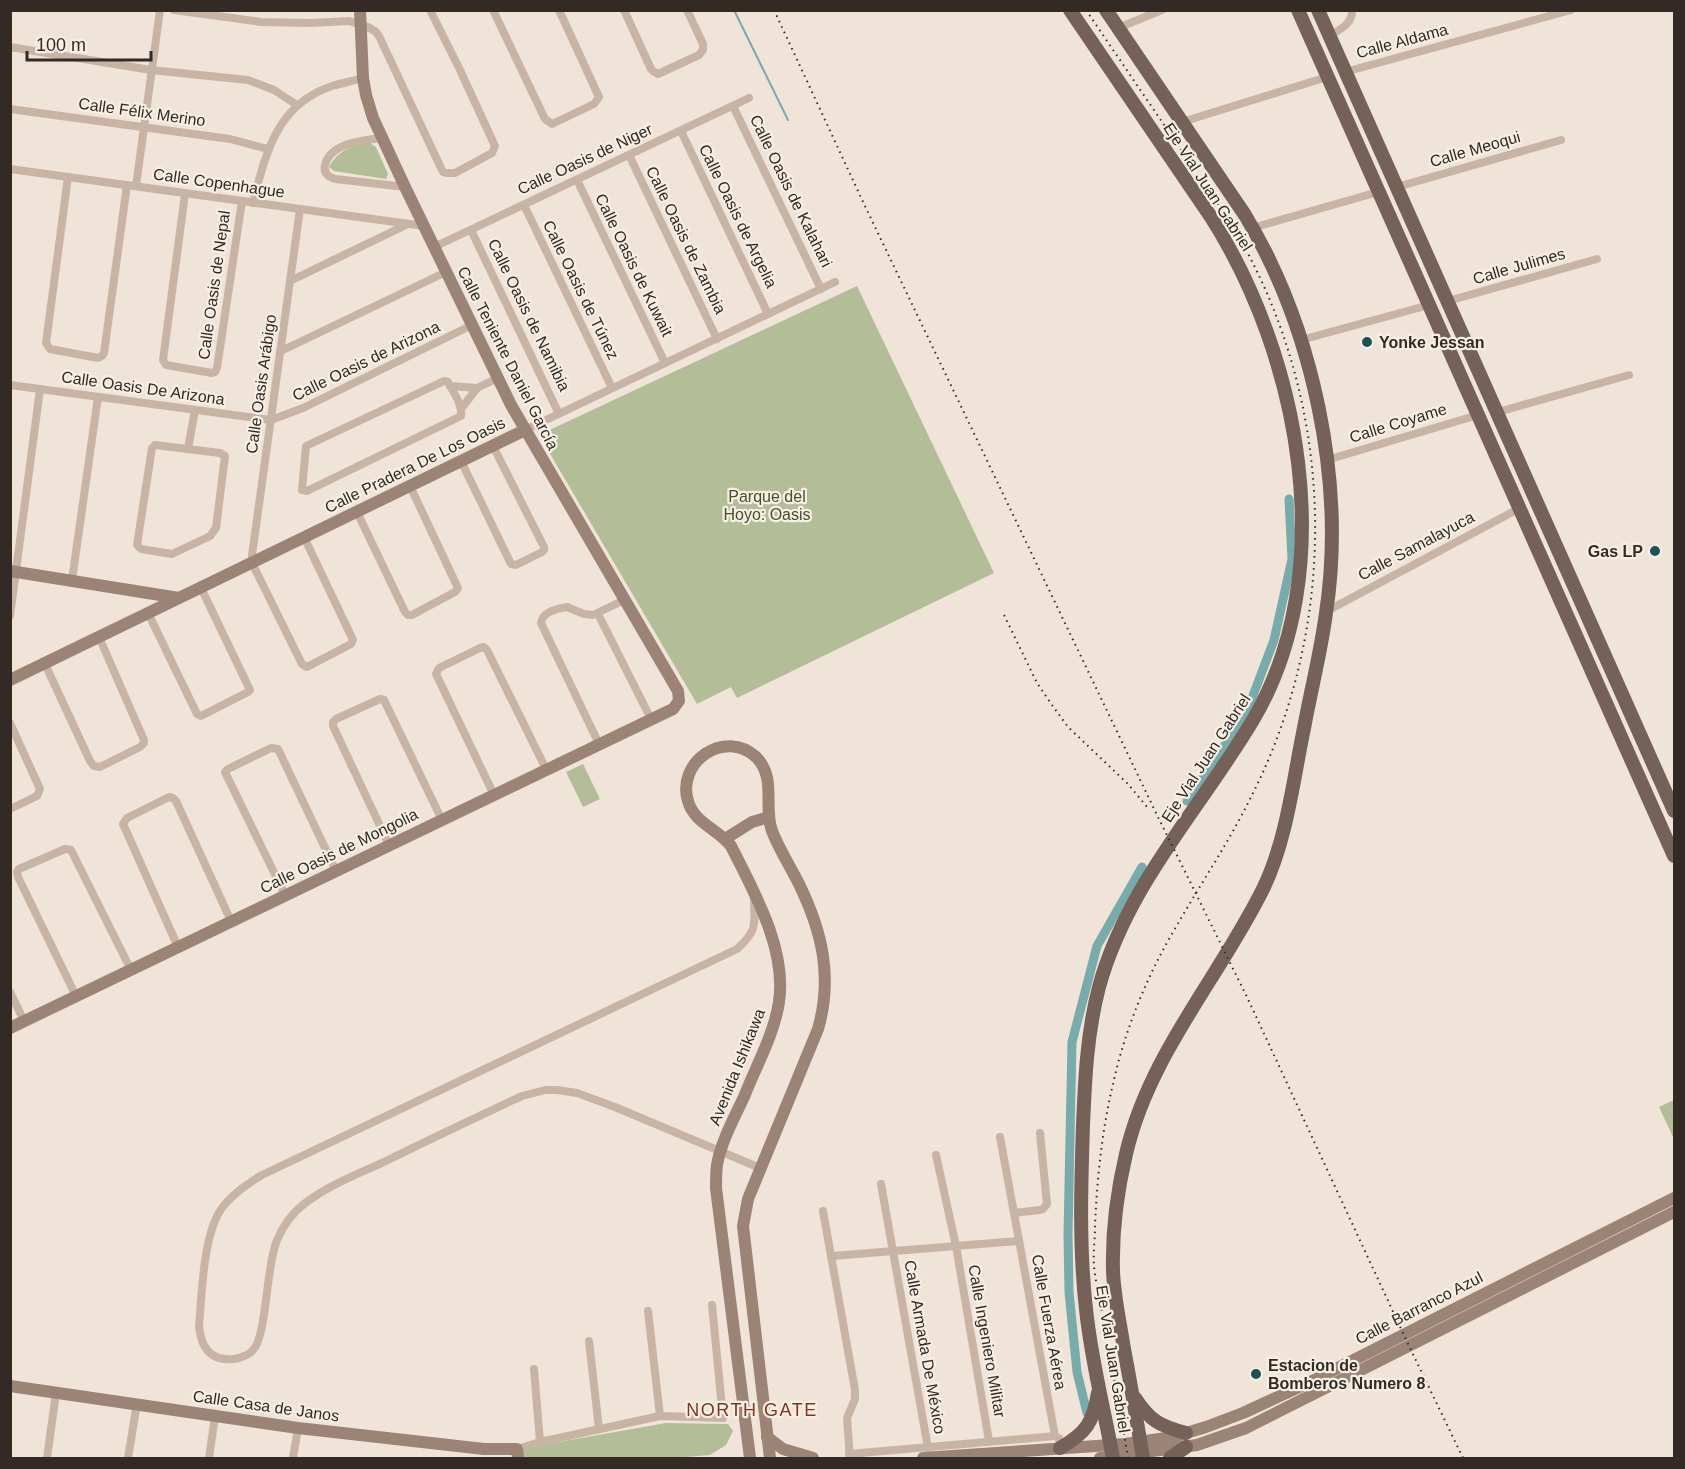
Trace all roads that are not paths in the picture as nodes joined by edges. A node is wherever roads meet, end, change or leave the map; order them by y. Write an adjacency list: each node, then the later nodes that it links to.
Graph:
1 (160, 10): 20 (street)
2 (174, 10): 16 (street)
3 (360, 10): 16 (street, Calle Teniente Daniel García)
4 (430, 10): 16 (street)
5 (493, 10): 6 (street)
6 (559, 10)
7 (624, 10): 8 (street)
8 (687, 10)
9 (1070, 10): 144 (main road, Eje Vial Juan Gabriel)
10 (1106, 10): 17 (main road, Eje Vial Juan Gabriel)
11 (1162, 10): 17 (street)
12 (1298, 10): 22 (main road)
13 (1318, 10): 18 (main road)
14 (1353, 10): 18 (street)
15 (1571, 10): 21 (street, Calle Aldama)
16 (361, 25): 23 (street, Calle Teniente Daniel García)
17 (1118, 28): 28 (main road, Eje Vial Juan Gabriel)
18 (1329, 36): 21 (main road)
19 (10, 47): 20 (street)
20 (151, 70): 25 (street); 29 (street)
21 (1345, 72): 40 (main road)
22 (1327, 77): 28 (street); 41 (main road)
23 (363, 78): 25 (street); 31 (street, Calle Teniente Daniel García)
24 (749, 98): 26 (street, Calle Oasis de Niger)
25 (297, 105): 33 (street)
26 (733, 106): 30 (street, Calle Oasis de Niger); 56 (street, Calle Oasis de Kalahari)
27 (10, 109): 29 (street, Calle Félix Merino)
28 (1182, 122): 49 (main road, Eje Vial Juan Gabriel)
29 (143, 128): 33 (street, Calle Félix Merino); 38 (street)
30 (681, 130): 34 (street, Calle Oasis de Niger); 59 (street, Calle Oasis de Argelia)
31 (382, 138): 39 (street, Calle Teniente Daniel García); 39 (street)
32 (1561, 140): 40 (street, Calle Meoqui)
33 (268, 149): 44 (street)
34 (629, 155): 37 (street, Calle Oasis de Niger); 61 (street, Calle Oasis de Zambia)
35 (11, 170): 36 (street, Calle Copenhague)
36 (68, 177): 38 (street, Calle Copenhague); 38 (street)
37 (577, 180): 45 (street, Calle Oasis de Niger); 64 (street, Calle Oasis de Kuwait)
38 (131, 185): 42 (street, Calle Copenhague)
39 (405, 187): 48 (street, Calle Teniente Daniel García)
40 (1397, 187): 57 (main road)
41 (1378, 192): 49 (street); 58 (main road)
42 (185, 194): 43 (street, Calle Copenhague); 43 (street, Calle Oasis de Nepal)
43 (242, 201): 44 (street, Calle Copenhague)
44 (253, 203): 46 (street, Calle Copenhague)
45 (524, 205): 50 (street, Calle Oasis de Niger); 70 (street, Calle Oasis de Túnez)
46 (300, 209): 47 (street, Calle Copenhague); 54 (street, Calle Oasis Arábigo)
47 (408, 225): 48 (street, Calle Copenhague); 54 (street)
48 (424, 226): 51 (street, Calle Teniente Daniel García)
49 (1252, 228): 62 (main road, Eje Vial Juan Gabriel)
50 (471, 230): 51 (street, Calle Oasis de Niger); 76 (street, Calle Oasis de Namibia)
51 (434, 247): 53 (street, Calle Teniente Daniel García)
52 (1597, 259): 57 (street, Calle Julimes)
53 (446, 272): 60 (street, Calle Teniente Daniel García); 63 (street)
54 (290, 281): 63 (street, Calle Oasis Arábigo)
55 (835, 282): 56 (street, Calle Pradera De Los Oasis)
56 (821, 289): 59 (street, Calle Pradera De Los Oasis)
57 (1448, 301): 75 (main road)
58 (1429, 305): 62 (street); 77 (main road)
59 (768, 314): 61 (street, Calle Pradera De Los Oasis)
60 (472, 325): 66 (street, Calle Teniente Daniel García); 78 (street, Calle Oasis de Arizona)
61 (717, 339): 64 (street, Calle Pradera De Los Oasis)
62 (1301, 340): 82 (main road, Eje Vial Juan Gabriel)
63 (281, 351): 78 (street, Calle Oasis Arábigo)
64 (665, 363): 70 (street, Calle Pradera De Los Oasis)
65 (1629, 375): 75 (street)
66 (498, 378): 69 (street); 79 (street, Calle Teniente Daniel García)
67 (10, 385): 71 (street, Calle Oasis De Arizona)
68 (450, 386): 69 (street); 73 (street); 73 (street)
69 (477, 388): 73 (street)
70 (612, 388): 76 (street, Calle Pradera De Los Oasis)
71 (40, 389): 72 (street, Calle Oasis De Arizona); 89 (street)
72 (98, 397): 74 (street, Calle Oasis De Arizona); 90 (street)
73 (461, 409)
74 (195, 410): 78 (street, Calle Oasis De Arizona); 81 (street)
75 (1498, 412): 91 (main road)
76 (559, 414): 79 (street, Calle Pradera De Los Oasis)
77 (1478, 415): 82 (street, Calle Coyame); 85 (main road)
78 (272, 420): 88 (street, Calle Oasis Arábigo)
79 (525, 430): 80 (street, Calle Pradera De Los Oasis); 95 (street, Calle Teniente Daniel García)
80 (493, 446): 83 (street, Calle Pradera De Los Oasis); 83 (street)
81 (188, 449): 81 (street)
82 (1327, 460): 96 (main road, Eje Vial Juan Gabriel)
83 (461, 461): 84 (street, Calle Pradera De Los Oasis)
84 (410, 486): 86 (street, Calle Pradera De Los Oasis); 86 (street)
85 (1520, 508): 93 (main road); 96 (street, Calle Samalayuca)
86 (357, 512): 87 (street, Calle Pradera De Los Oasis)
87 (304, 537): 88 (street, Calle Pradera De Los Oasis); 88 (street)
88 (252, 563): 92 (street, Calle Pradera De Los Oasis)
89 (13, 571): 90 (street); 99 (street)
90 (72, 580): 94 (street)
91 (1574, 585): 93 (main road); 110 (main road)
92 (201, 588): 94 (street, Calle Pradera De Los Oasis); 97 (street)
93 (1558, 592): 115 (main road)
94 (179, 598): 97 (street, Calle Pradera De Los Oasis)
95 (624, 600): 98 (street); 103 (street, Calle Teniente Daniel García)
96 (1327, 611): 147 (main road, Eje Vial Juan Gabriel)
97 (148, 613): 100 (street, Calle Pradera De Los Oasis)
98 (598, 614): 104 (street); 106 (street)
99 (10, 616)
100 (99, 638): 101 (street, Calle Pradera De Los Oasis); 101 (street)
101 (45, 664): 102 (street, Calle Pradera De Los Oasis)
102 (10, 680)
103 (679, 701): 104 (street, Calle Oasis de Mongolia)
104 (651, 719): 106 (street, Calle Oasis de Mongolia)
105 (10, 723): 109 (street)
106 (599, 744): 107 (street, Calle Oasis de Mongolia)
107 (546, 770): 108 (street, Calle Oasis de Mongolia); 108 (street)
108 (494, 795): 112 (street, Calle Oasis de Mongolia)
109 (10, 809)
110 (1674, 811)
111 (769, 817): 113 (street); 113 (street, Avenida Ishikawa); 130 (street, Avenida Ishikawa)
112 (442, 820): 114 (street, Calle Oasis de Mongolia); 114 (street)
113 (725, 839): 117 (street, Avenida Ishikawa)
114 (389, 845): 116 (street, Calle Oasis de Mongolia)
115 (1674, 856)
116 (336, 871): 118 (street, Calle Oasis de Mongolia); 118 (street)
117 (754, 895): 128 (street, Avenida Ishikawa); 128 (street)
118 (285, 896): 119 (street, Calle Oasis de Mongolia)
119 (231, 921): 120 (street, Calle Oasis de Mongolia); 120 (street)
120 (178, 947): 121 (street, Calle Oasis de Mongolia)
121 (131, 970): 123 (street, Calle Oasis de Mongolia); 123 (street)
122 (10, 992): 124 (street)
123 (76, 996): 124 (street, Calle Oasis de Mongolia)
124 (24, 1021): 125 (street, Calle Oasis de Mongolia)
125 (10, 1028)
126 (1040, 1133): 135 (street)
127 (1000, 1137): 135 (street, Calle Fuerza Aérea)
128 (721, 1152): 130 (street); 168 (street, Avenida Ishikawa)
129 (936, 1155): 137 (street, Calle Ingeniero Militar)
130 (760, 1168): 153 (street, Avenida Ishikawa)
131 (881, 1184): 138 (street, Calle Armada De México)
132 (1674, 1198): 154 (street, Calle Barranco Azul)
133 (823, 1211): 139 (street)
134 (1674, 1212): 154 (street, Calle Barranco Azul)
135 (1014, 1213): 136 (street, Calle Fuerza Aérea)
136 (1019, 1241): 137 (street); 157 (street, Calle Fuerza Aérea)
137 (956, 1246): 138 (street); 155 (street, Calle Ingeniero Militar)
138 (894, 1251): 139 (street); 159 (street, Calle Armada De México)
139 (832, 1256): 162 (street)
140 (712, 1305): 150 (street)
141 (648, 1311): 150 (street)
142 (589, 1341): 152 (street)
143 (534, 1369): 156 (street)
144 (1099, 1385): 157 (main road); 161 (main road, Eje Vial Juan Gabriel)
145 (10, 1386): 146 (street, Calle Casa de Janos)
146 (56, 1393): 148 (street, Calle Casa de Janos); 163 (street)
147 (1132, 1394): 154 (main road); 158 (main road, Eje Vial Juan Gabriel)
148 (137, 1403): 149 (street, Calle Casa de Janos); 164 (street)
149 (215, 1416): 151 (street, Calle Casa de Janos); 165 (street)
150 (660, 1416): 152 (street)
151 (298, 1428): 160 (street, Calle Casa de Janos); 166 (street)
152 (599, 1429): 156 (street)
153 (767, 1437): 169 (street, Avenida Ishikawa); 170 (street)
154 (1186, 1440): 158 (street, Calle Barranco Azul); 171 (main road)
155 (989, 1441): 157 (street); 159 (street)
156 (540, 1442): 160 (street)
157 (1058, 1442): 159 (street, Calle Barranco Azul); 161 (street, Calle Barranco Azul)
158 (1142, 1451): 161 (street, Calle Barranco Azul)
159 (925, 1453): 162 (street)
160 (517, 1454)
161 (1109, 1455)
162 (850, 1456)
163 (47, 1458)
164 (128, 1458)
165 (209, 1458)
166 (293, 1458)
167 (739, 1458): 168 (street)
168 (750, 1458)
169 (770, 1458)
170 (813, 1458)
171 (1170, 1458)

